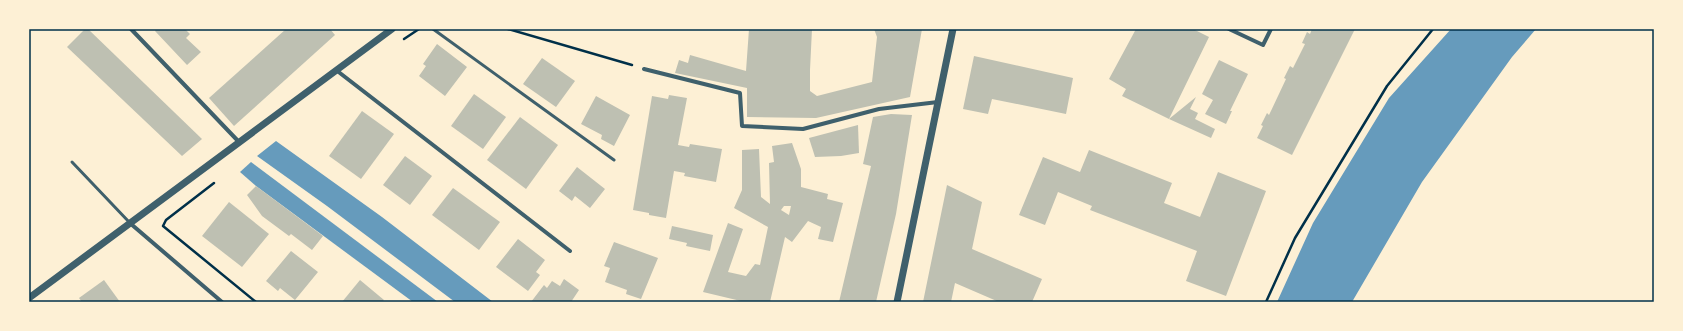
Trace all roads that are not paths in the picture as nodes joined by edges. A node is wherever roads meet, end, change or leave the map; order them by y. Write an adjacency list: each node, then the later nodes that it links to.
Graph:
1 (131, 29): 10 (street)
2 (392, 29): 8 (street)
3 (433, 29): 11 (lane)
4 (953, 29): 9 (street)
5 (1229, 29): 6 (street)
6 (1271, 29)
7 (644, 69): 9 (street)
8 (336, 70): 10 (street); 14 (street)
9 (938, 102): 17 (street)
10 (239, 142): 13 (street)
11 (614, 160)
12 (72, 162): 13 (lane)
13 (131, 224): 15 (street); 16 (street)
14 (570, 251)
15 (29, 298)
16 (222, 302)
17 (897, 302)

